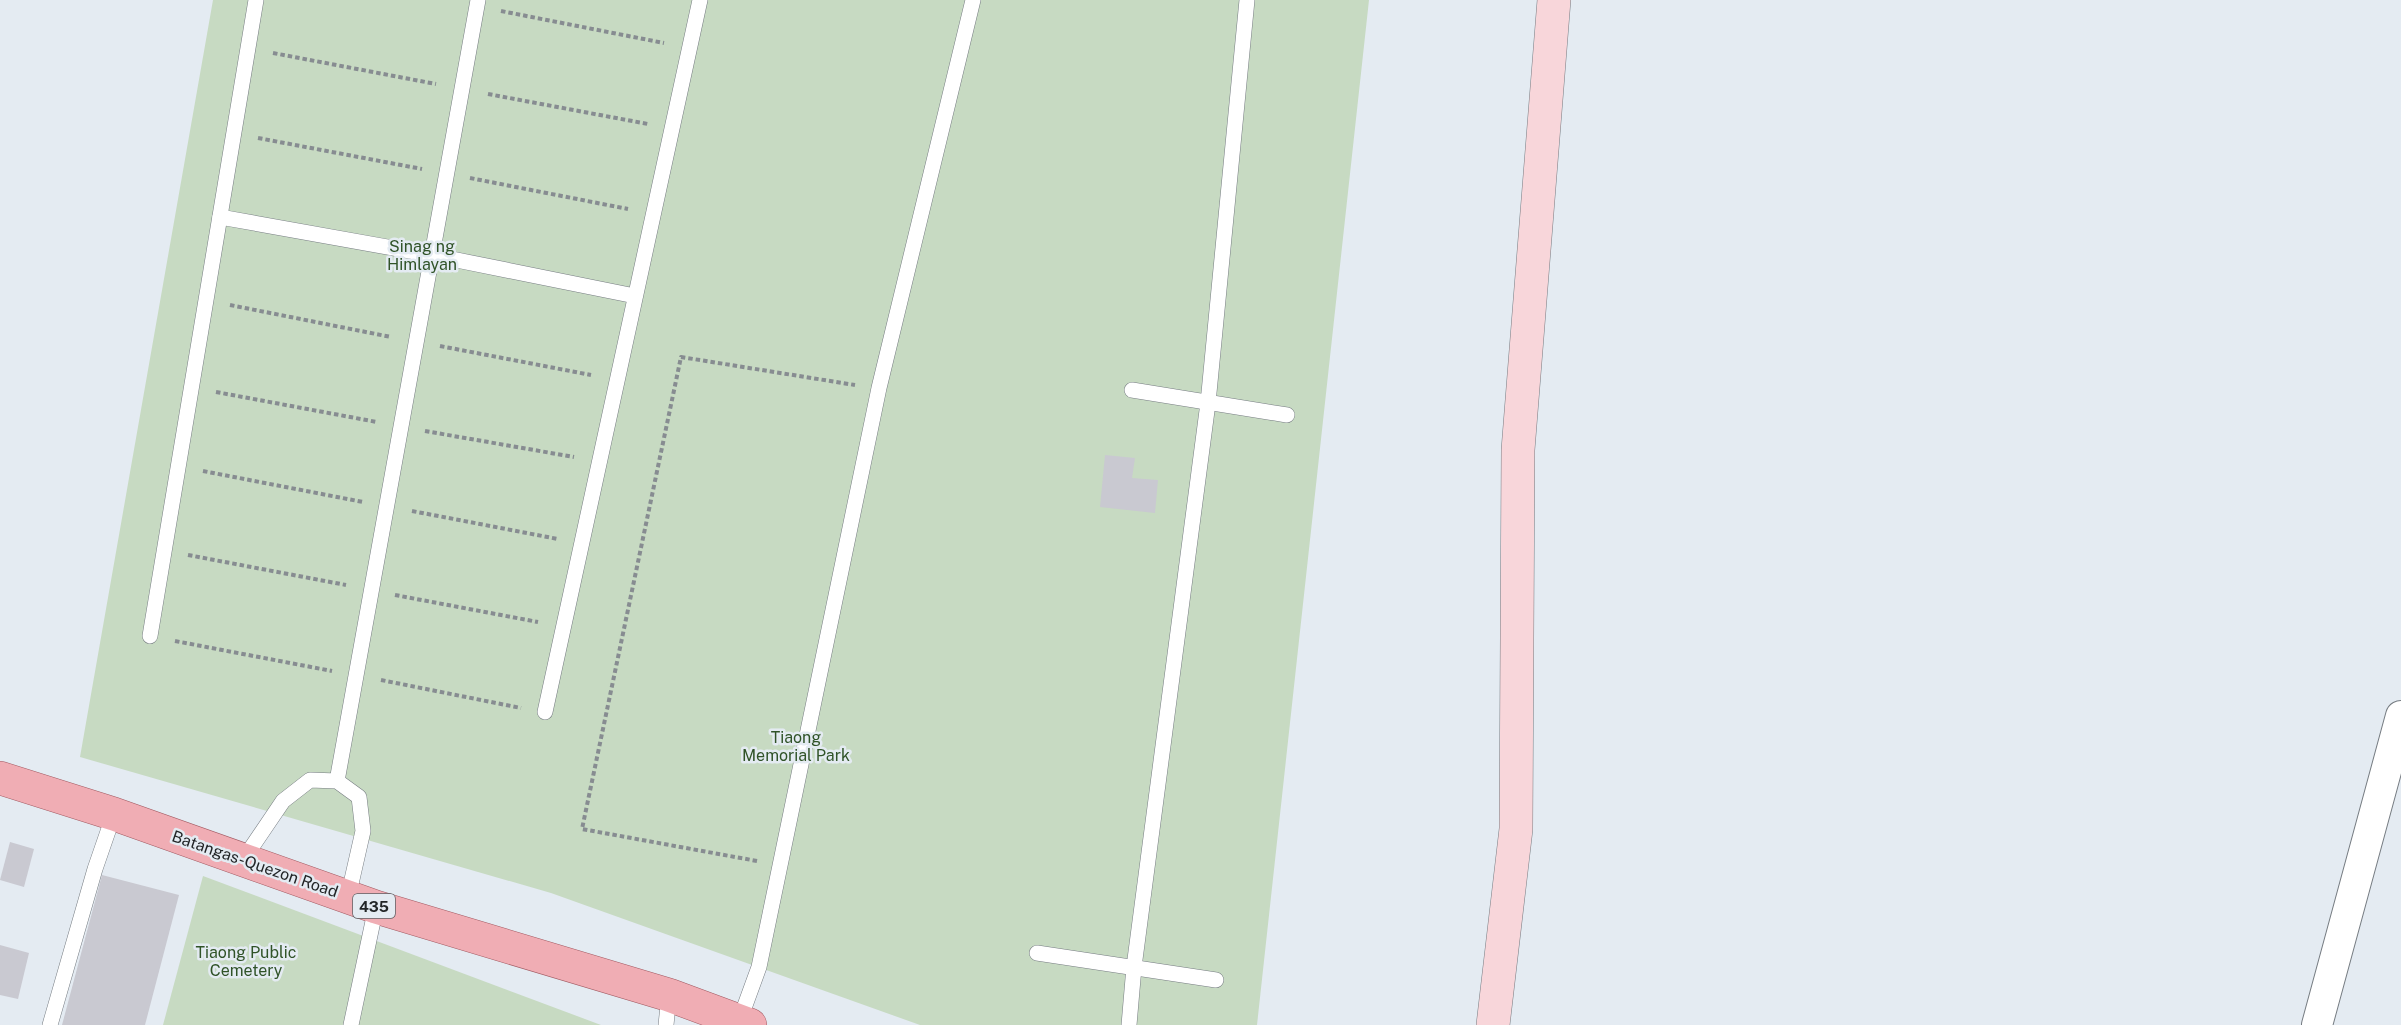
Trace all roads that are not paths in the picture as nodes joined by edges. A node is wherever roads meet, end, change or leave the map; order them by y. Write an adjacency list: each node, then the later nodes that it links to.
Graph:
1 (256, 0): 7 (lane)
2 (700, 0): 9 (lane)
3 (973, 0): 25 (lane)
4 (1247, 0): 11 (lane)
5 (1554, 0): 29 (street)
6 (478, 3): 8 (lane)
7 (220, 217): 8 (lane); 13 (lane)
8 (432, 255): 9 (lane); 17 (lane)
9 (635, 296): 14 (lane)
10 (1132, 390): 11 (lane)
11 (1208, 403): 12 (lane); 22 (lane)
12 (1287, 415)
13 (150, 636)
14 (545, 712)
15 (2401, 716): 30 (street)
16 (0, 778): 18 (main road, Batangas-Quezon Road / 435)
17 (337, 782): 19 (lane); 20 (lane)
18 (114, 814): 19 (main road, Batangas-Quezon Road / 435); 26 (lane)
19 (243, 860): 20 (main road, Batangas-Quezon Road / 435)
20 (362, 902): 24 (main road, Batangas-Quezon Road / 435); 27 (lane)
21 (1037, 953): 22 (lane)
22 (1134, 967): 23 (lane); 28 (lane)
23 (1216, 980)
24 (667, 1010): 25 (main road, Batangas-Quezon Road / 435)
25 (744, 1023)
26 (50, 1025)
27 (351, 1025)
28 (1129, 1025)
29 (1493, 1025)
30 (2316, 1025)

